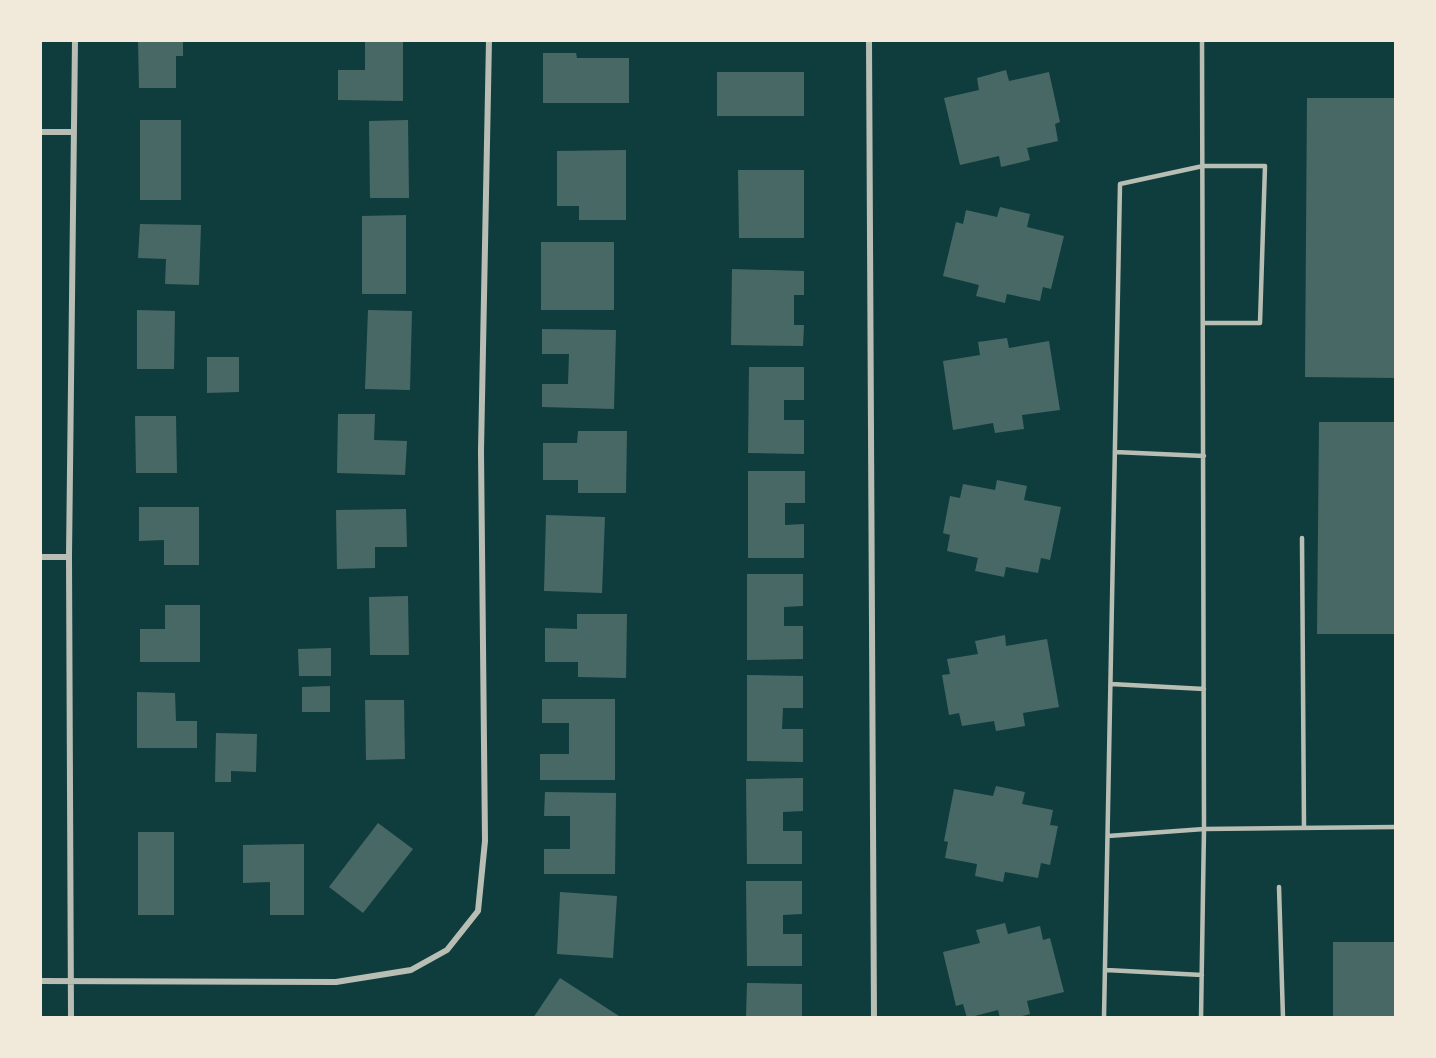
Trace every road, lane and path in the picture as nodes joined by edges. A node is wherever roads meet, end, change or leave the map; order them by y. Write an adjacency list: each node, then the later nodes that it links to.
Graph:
1 (75, 40): 6 (street)
2 (489, 40): 24 (street)
3 (869, 40): 26 (street)
4 (1203, 40): 7 (lane)
5 (40, 132): 6 (street)
6 (74, 132): 13 (street)
7 (1203, 166): 8 (lane); 8 (lane); 9 (lane)
8 (1203, 323): 10 (lane)
9 (1115, 452): 10 (lane); 14 (lane)
10 (1203, 456): 15 (lane)
11 (1302, 538): 17 (lane)
12 (40, 557): 13 (street)
13 (69, 557): 24 (street)
14 (1111, 684): 15 (lane); 19 (lane)
15 (1204, 689): 18 (lane)
16 (1395, 827): 17 (lane)
17 (1304, 828): 18 (lane)
18 (1204, 829): 19 (lane); 22 (lane)
19 (1108, 836): 21 (lane)
20 (1279, 887): 29 (lane)
21 (1106, 970): 22 (lane); 27 (lane)
22 (1202, 975): 28 (lane)
23 (40, 981): 24 (street)
24 (71, 981): 25 (street)
25 (71, 1017)
26 (874, 1017)
27 (1104, 1017)
28 (1201, 1017)
29 (1283, 1017)

